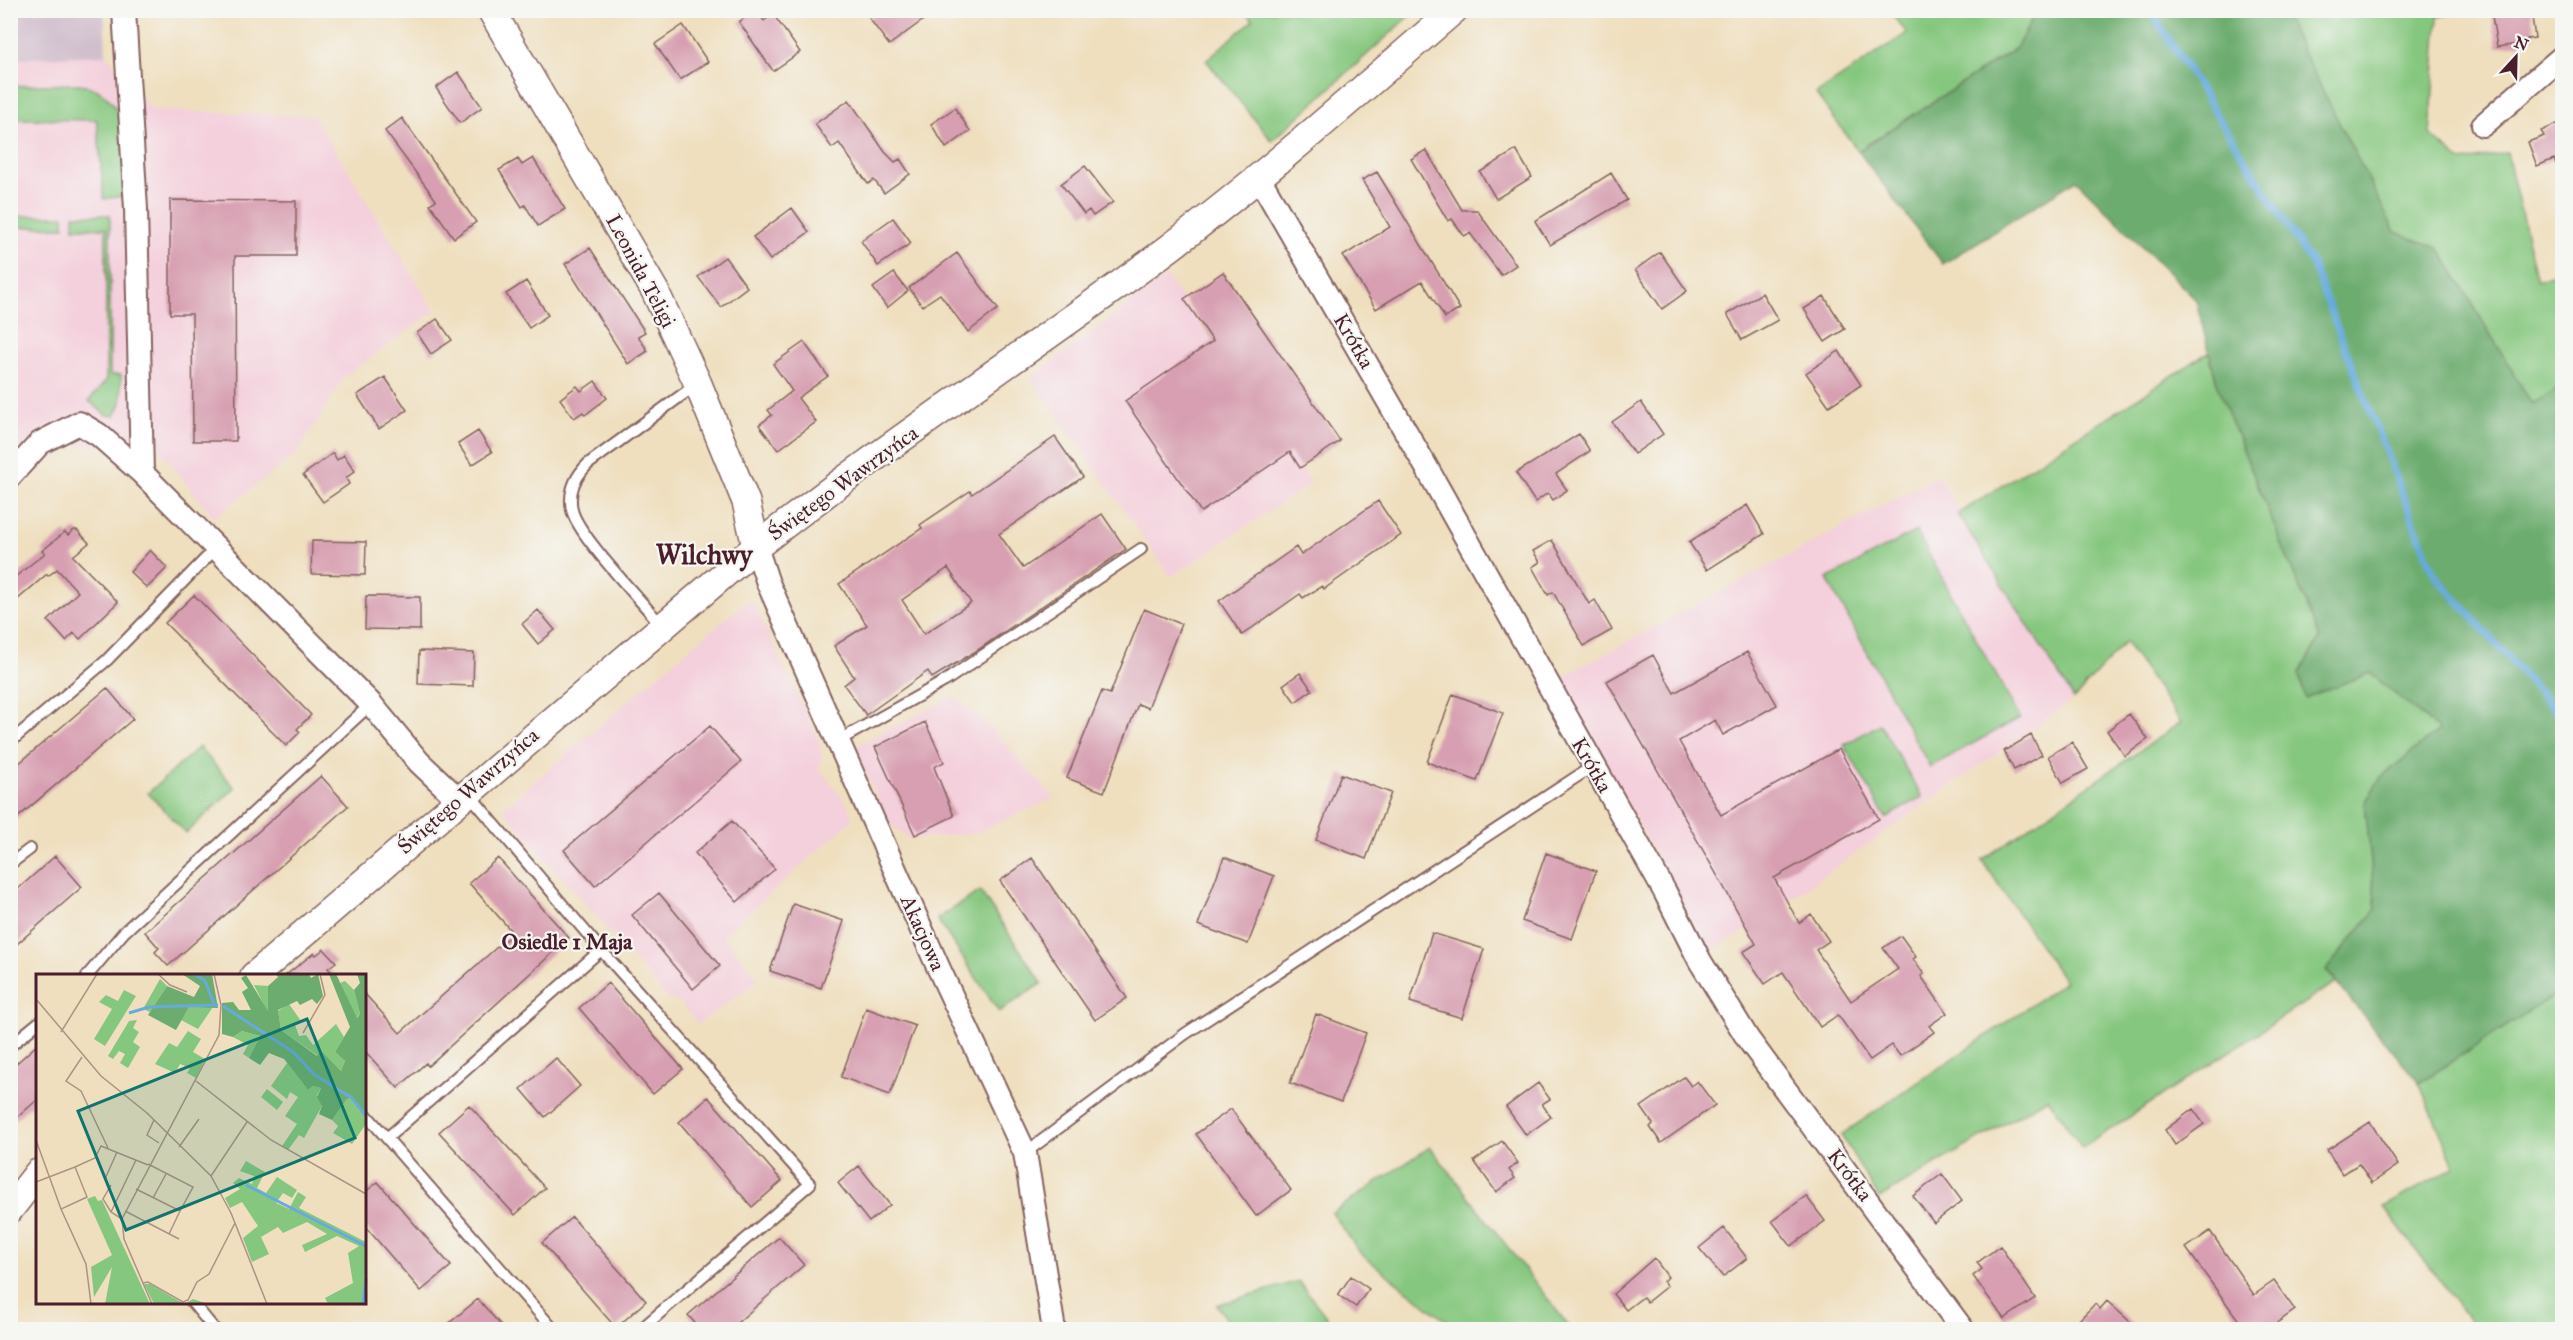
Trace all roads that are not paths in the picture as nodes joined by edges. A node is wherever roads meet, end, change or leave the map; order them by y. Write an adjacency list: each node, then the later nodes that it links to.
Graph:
1 (124, 10): 8 (street)
2 (491, 10): 7 (street, Leonida Teligi)
3 (1454, 10): 6 (street, Świętego Wawrzyńca)
4 (2562, 57): 5 (street)
5 (2483, 125)
6 (1258, 176): 10 (street, Świętego Wawrzyńca); 17 (street, Krótka)
7 (698, 384): 10 (street, Leonida Teligi); 13 (lane)
8 (142, 472): 9 (street); 11 (street)
9 (10, 476)
10 (756, 547): 13 (street, Świętego Wawrzyńca); 15 (street, Akacjowa)
11 (214, 549): 14 (street); 16 (lane)
12 (1141, 549): 15 (lane)
13 (661, 625): 18 (street, Świętego Wawrzyńca)
14 (371, 704): 18 (street); 22 (lane)
15 (838, 741): 28 (street, Akacjowa)
16 (10, 742)
17 (1593, 766): 28 (lane); 36 (street, Krótka)
18 (462, 795): 21 (lane); 23 (street, Świętego Wawrzyńca)
19 (30, 849): 20 (lane)
20 (10, 864)
21 (601, 950): 27 (lane); 34 (lane)
22 (88, 974)
23 (255, 974)
24 (36, 1025): 25 (lane)
25 (10, 1046)
26 (366, 1114): 27 (lane)
27 (387, 1138): 33 (lane)
28 (1025, 1153): 35 (street, Akacjowa)
29 (36, 1176): 30 (street)
30 (10, 1209)
31 (194, 1304): 32 (lane)
32 (215, 1329)
33 (554, 1329)
34 (640, 1329)
35 (1054, 1329)
36 (1963, 1329)

